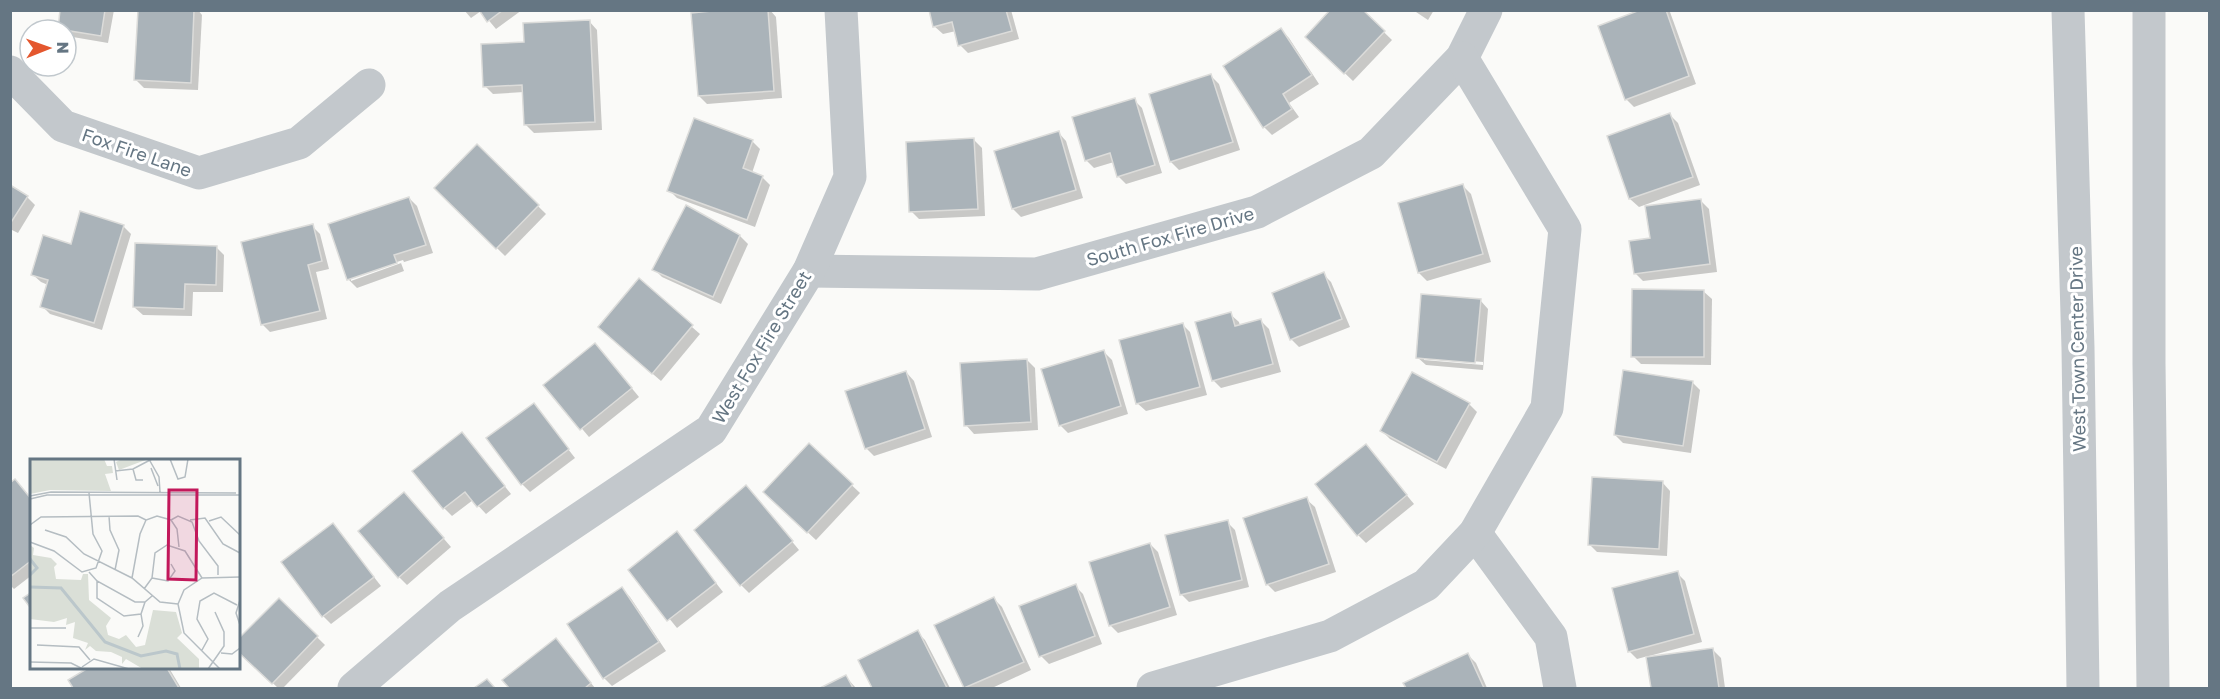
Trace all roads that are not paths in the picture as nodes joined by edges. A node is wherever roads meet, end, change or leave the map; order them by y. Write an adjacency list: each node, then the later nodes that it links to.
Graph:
1 (841, 10): 8 (street, West Fox Fire Street)
2 (1486, 10): 5 (street, South Fox Fire Drive)
3 (2068, 10): 13 (street, West Town Center Drive)
4 (2149, 10): 14 (street)
5 (1462, 58): 8 (street, South Fox Fire Drive); 9 (street)
6 (10, 72): 7 (street, Fox Fire Lane)
7 (369, 85)
8 (809, 271): 10 (street, West Fox Fire Street)
9 (1475, 533): 11 (street); 12 (street)
10 (354, 688)
11 (1153, 688)
12 (1560, 688)
13 (2083, 688)
14 (2154, 688)

